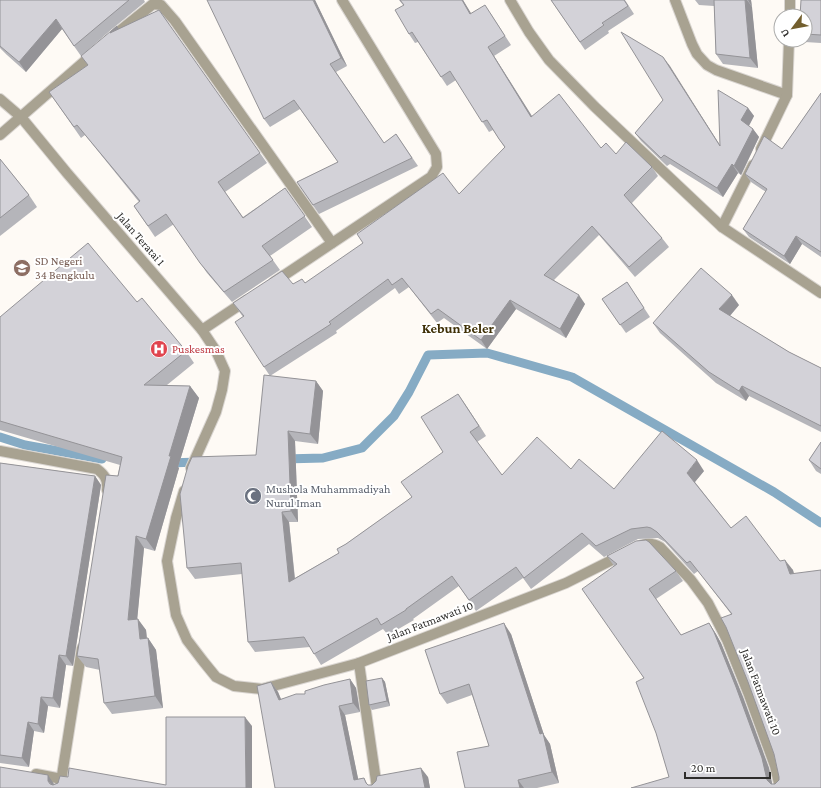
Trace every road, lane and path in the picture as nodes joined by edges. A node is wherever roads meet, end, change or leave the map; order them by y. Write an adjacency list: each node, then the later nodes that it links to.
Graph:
1 (342, 0): 10 (street)
2 (510, 0): 9 (street)
3 (675, 0): 5 (street)
4 (789, 48): 5 (street)
5 (787, 95): 9 (street)
6 (0, 99): 7 (street, Jalan Teratai 1)
7 (21, 117): 8 (street); 10 (street); 14 (street, Jalan Teratai 1)
8 (0, 135)
9 (722, 227): 12 (street)
10 (332, 243): 11 (street)
11 (267, 286)
12 (821, 293)
13 (254, 295): 14 (street)
14 (202, 330): 15 (street, Jalan Teratai 1)
15 (216, 412): 19 (street, Jalan Fatmawati 10)
16 (0, 451): 17 (street)
17 (105, 498)
18 (84, 639): 21 (street)
19 (359, 663): 22 (street); 23 (street, Jalan Fatmawati 10)
20 (23, 772): 21 (street)
21 (61, 783)
22 (377, 788)
23 (780, 788)

